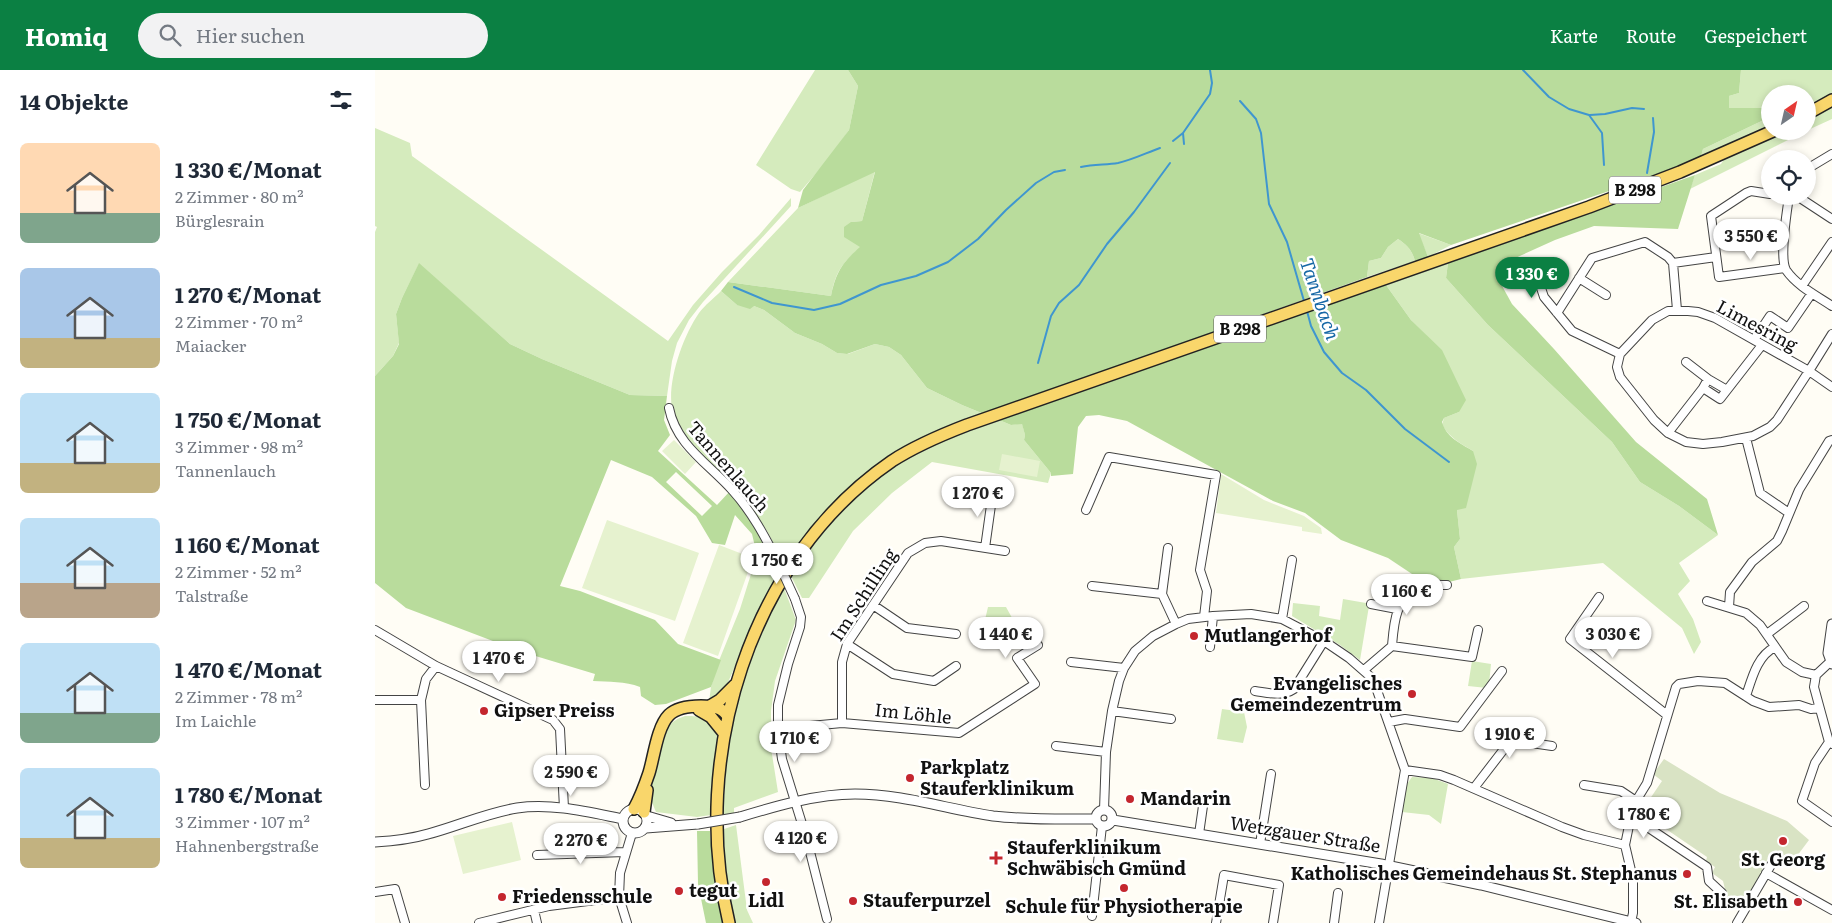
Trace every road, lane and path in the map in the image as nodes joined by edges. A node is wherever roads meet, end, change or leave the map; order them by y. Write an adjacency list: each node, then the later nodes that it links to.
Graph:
1 (1832, 100): 2 (main road)
2 (1816, 109)
3 (1761, 136): 76 (main road, B 298)
4 (1832, 154): 5 (street)
5 (1816, 164)
6 (1761, 193): 11 (street)
7 (1788, 205): 13 (street)
8 (1811, 205): 9 (street)
9 (1832, 219)
10 (1832, 242): 16 (street)
11 (1716, 257): 12 (street); 13 (street)
12 (1673, 262): 14 (street); 20 (street)
13 (1785, 268): 16 (street)
14 (1579, 278): 18 (street); 21 (street)
15 (1546, 279): 21 (street)
16 (1802, 286): 17 (street)
17 (1812, 292): 19 (street); 23 (street)
18 (1606, 295)
19 (1832, 306)
20 (1677, 310): 23 (street, Limesring); 25 (street, Limesring)
21 (1557, 313): 25 (street)
22 (1832, 334): 27 (street, Limesring)
23 (1754, 340): 24 (street, Limesring)
24 (1763, 345): 27 (street, Limesring); 31 (street)
25 (1620, 354): 33 (street, Limesring)
26 (1686, 362): 28 (street)
27 (1809, 371): 29 (street); 34 (street, Limesring)
28 (1708, 378): 30 (street); 31 (street)
29 (1832, 387)
30 (1703, 388): 31 (street); 33 (street)
31 (1727, 390)
32 (669, 408): 89 (street, Tannenlauch, bridge)
33 (1668, 434): 34 (street, Limesring)
34 (1746, 438): 38 (street)
35 (1832, 440): 38 (street)
36 (993, 491): 39 (street)
37 (1086, 510): 54 (street)
38 (1789, 513): 51 (street)
39 (985, 548): 41 (street, Im Schilling); 49 (street, Im Schilling)
40 (1168, 548): 45 (street)
41 (1005, 551)
42 (1292, 560): 55 (street)
43 (1447, 585): 52 (street)
44 (1092, 586): 45 (street)
45 (1162, 594): 56 (street)
46 (1599, 597): 84 (street)
47 (1707, 601): 51 (street)
48 (1371, 604): 52 (street)
49 (873, 605): 60 (street); 63 (street, Im Schilling)
50 (1803, 606): 61 (street)
51 (1729, 607): 61 (street)
52 (1397, 609): 65 (street)
53 (1213, 616): 54 (street); 55 (street); 66 (street)
54 (1204, 617): 56 (street)
55 (1282, 619): 62 (street)
56 (1175, 624): 72 (street)
57 (1832, 624): 69 (street)
58 (375, 630): 70 (street)
59 (1478, 630): 65 (street)
60 (956, 634)
61 (1767, 634): 67 (street)
62 (1324, 641): 73 (street); 77 (street)
63 (847, 644): 71 (street); 88 (street, Im Schilling)
64 (1038, 644): 88 (street, Im Löhle)
65 (1392, 646): 73 (street)
66 (1210, 647)
67 (1775, 647): 75 (street); 78 (street)
68 (1071, 662): 72 (street)
69 (1831, 663): 75 (street)
70 (436, 666): 80 (street); 103 (street)
71 (956, 666)
72 (1124, 668): 83 (street)
73 (1364, 670): 87 (street)
74 (1502, 671): 87 (street)
75 (1816, 675): 82 (street)
76 (737, 684): 81 (main road); 85 (main road, B 298)
77 (1255, 691)
78 (1746, 696): 82 (street); 84 (street)
79 (375, 700): 80 (street)
80 (421, 700): 97 (street)
81 (705, 708): 85 (main road); 90 (main road); 105 (main road)
82 (1819, 708): 91 (street)
83 (1112, 711): 86 (street); 94 (street)
84 (1667, 715): 101 (street)
85 (728, 717): 90 (main road, B 298)
86 (1171, 718)
87 (1389, 722): 95 (street)
88 (842, 723): 89 (street, Im Löhle)
89 (778, 728): 100 (street, Tannenlauch)
90 (724, 733): 137 (main road, B 298)
91 (1831, 743): 110 (street)
92 (1056, 746): 94 (street)
93 (1552, 746): 99 (street)
94 (1106, 752): 104 (street)
95 (1405, 770): 99 (street); 122 (street)
96 (1271, 774): 117 (street)
97 (425, 785)
98 (1584, 785): 101 (street)
99 (1474, 788): 118 (street)
100 (796, 802): 108 (street); 111 (street, bridge); 131 (street, Tannenlauch)
101 (1636, 802): 106 (street)
102 (1203, 806): 115 (street)
103 (564, 808): 107 (street); 116 (street)
104 (1104, 810): 108 (street); 109 (street)
105 (641, 812): 107 (street); 111 (street); 113 (street)
106 (1631, 816): 118 (street); 126 (street)
107 (623, 819): 114 (street)
108 (1096, 819): 112 (street)
109 (1113, 820): 112 (street); 115 (street, Wetzgauer Straße)
110 (1832, 822)
111 (676, 825): 113 (street)
112 (1103, 826): 130 (street)
113 (646, 828): 114 (street)
114 (632, 833): 119 (street)
115 (1199, 834): 117 (street, Wetzgauer Straße)
116 (375, 842)
117 (1260, 844): 122 (street, Wetzgauer Straße)
118 (1625, 845): 132 (street)
119 (625, 852): 120 (street); 127 (street)
120 (537, 855)
121 (1771, 864): 123 (street)
122 (1389, 866): 132 (street, Wetzgauer Straße); 141 (street)
123 (1766, 873): 129 (street); 142 (street)
124 (375, 892): 133 (street)
125 (1338, 893): 140 (street)
126 (1722, 893)
127 (619, 897): 128 (street); 136 (street)
128 (533, 910): 134 (street); 135 (street)
129 (1832, 910)
130 (1092, 916)
131 (827, 920)
132 (1633, 922)
133 (405, 923)
134 (479, 923)
135 (537, 923)
136 (627, 923)
137 (729, 923)
138 (1216, 923): 139 (street)
139 (1273, 923)
140 (1334, 923)
141 (1379, 923)
142 (1737, 923)

